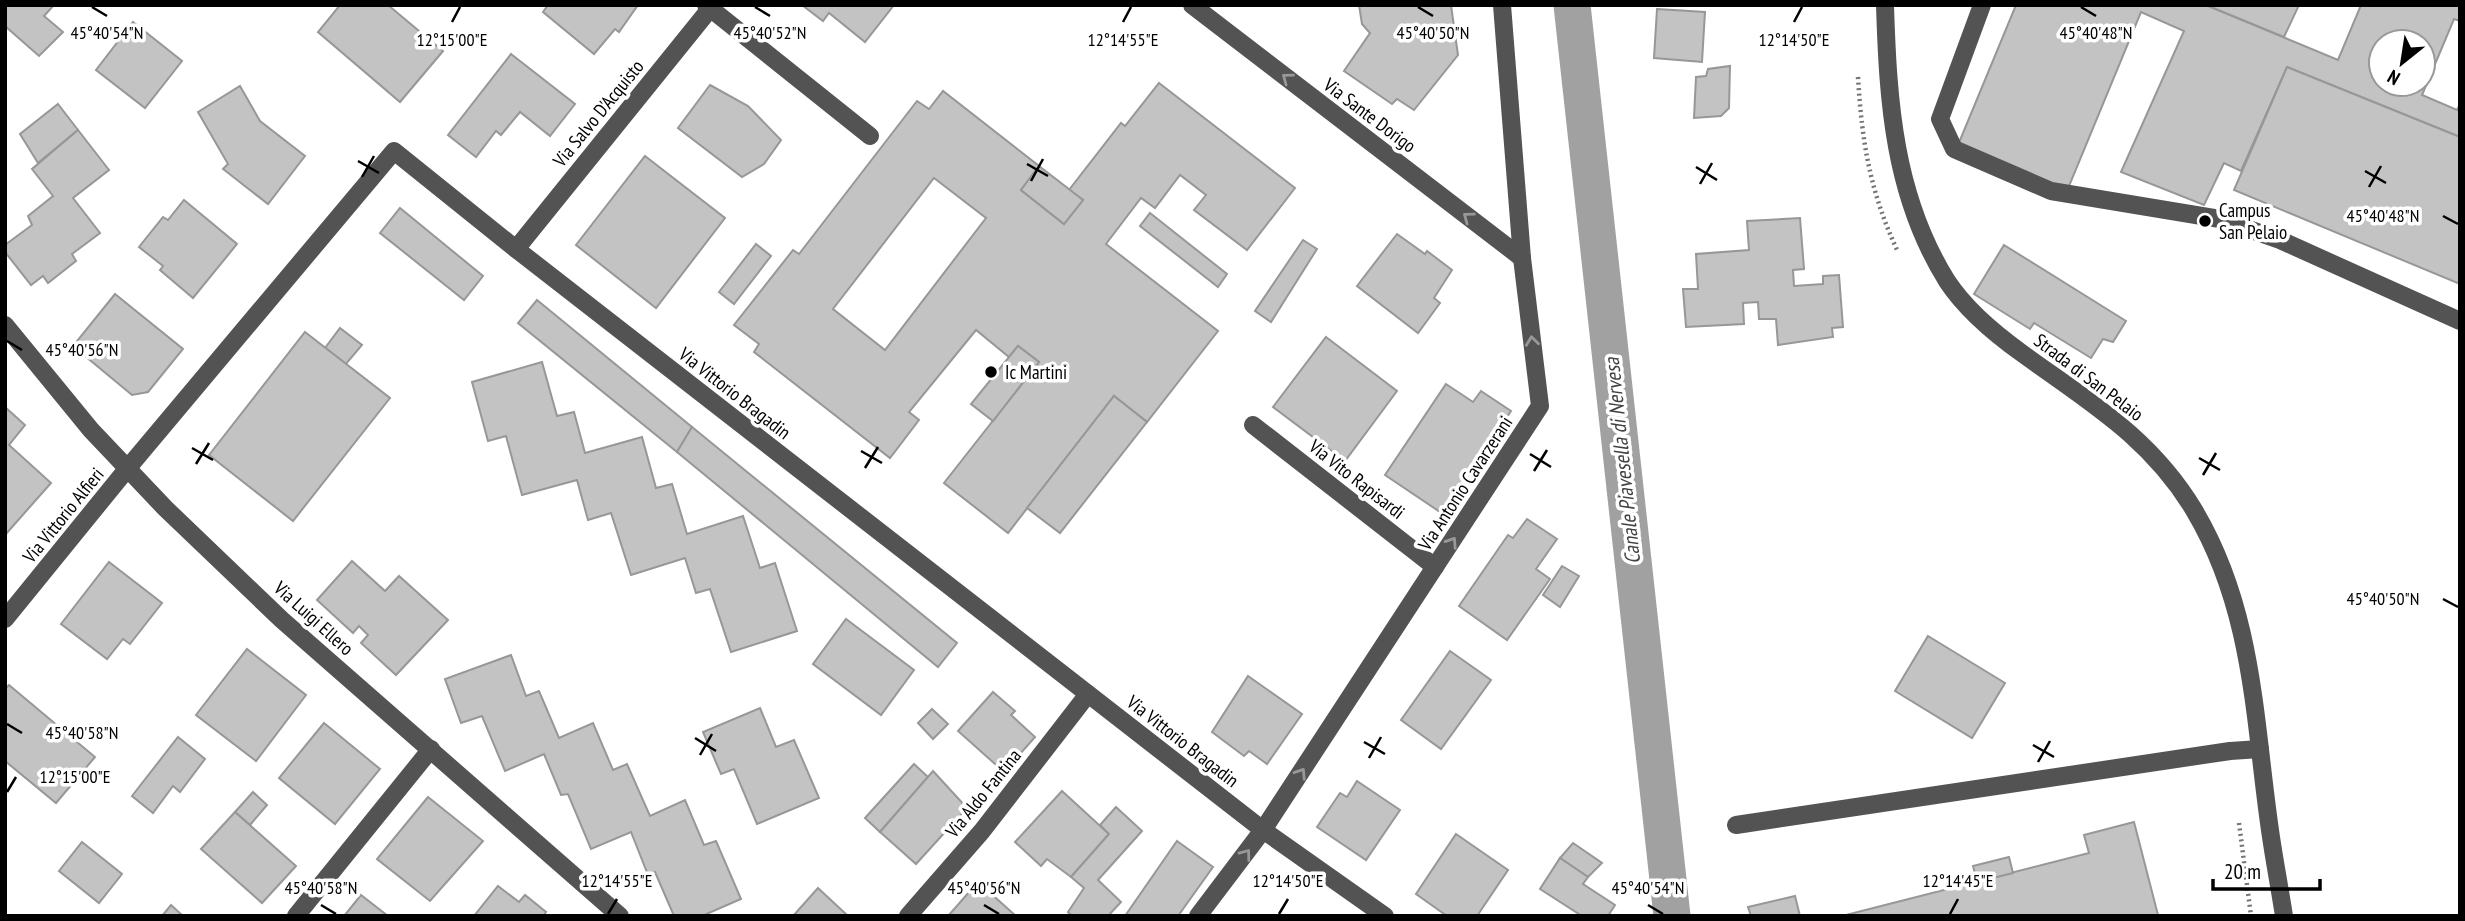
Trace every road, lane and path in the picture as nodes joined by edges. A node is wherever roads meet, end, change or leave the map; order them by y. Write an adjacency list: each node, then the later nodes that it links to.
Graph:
1 (1192, 5): 10 (street, Via Sante Dorigo, one-way to 1)
2 (1502, 5): 10 (street, Via Antonio Cavarzerani)
3 (1885, 5): 19 (street, Strada di San Pelaio)
4 (1982, 5): 11 (street)
5 (710, 6): 7 (street); 8 (street, Via Salvo D'Acquisto)
6 (1858, 68): 9 (path)
7 (870, 136)
8 (516, 249): 14 (street, Via Vittorio Bragadin); 17 (street, Via Vittorio Bragadin)
9 (1900, 257)
10 (1522, 258): 15 (street, Via Antonio Cavarzerani, one-way to 10)
11 (2460, 321)
12 (5, 326): 14 (street, Via Luigi Ellero)
13 (1253, 425): 15 (street, Via Vito Rapisardi)
14 (127, 469): 16 (street, Via Vittorio Alfieri); 18 (street, Via Luigi Ellero)
15 (1435, 567): 22 (street, Via Antonio Cavarzerani, one-way to 15)
16 (5, 619)
17 (1088, 694): 22 (street, Via Vittorio Bragadin); 25 (street, Via Aldo Fantina)
18 (431, 748): 23 (street, Via Luigi Ellero); 24 (street)
19 (2260, 749): 21 (street); 29 (street, Strada di San Pelaio)
20 (2238, 818): 28 (path)
21 (1737, 825)
22 (1263, 831): 26 (street, Via Antonio Cavarzerani, one-way to 22); 27 (street, Via Vittorio Bragadin)
23 (612, 913)
24 (296, 916)
25 (908, 916)
26 (1198, 916)
27 (1385, 916)
28 (2251, 916)
29 (2284, 916)

